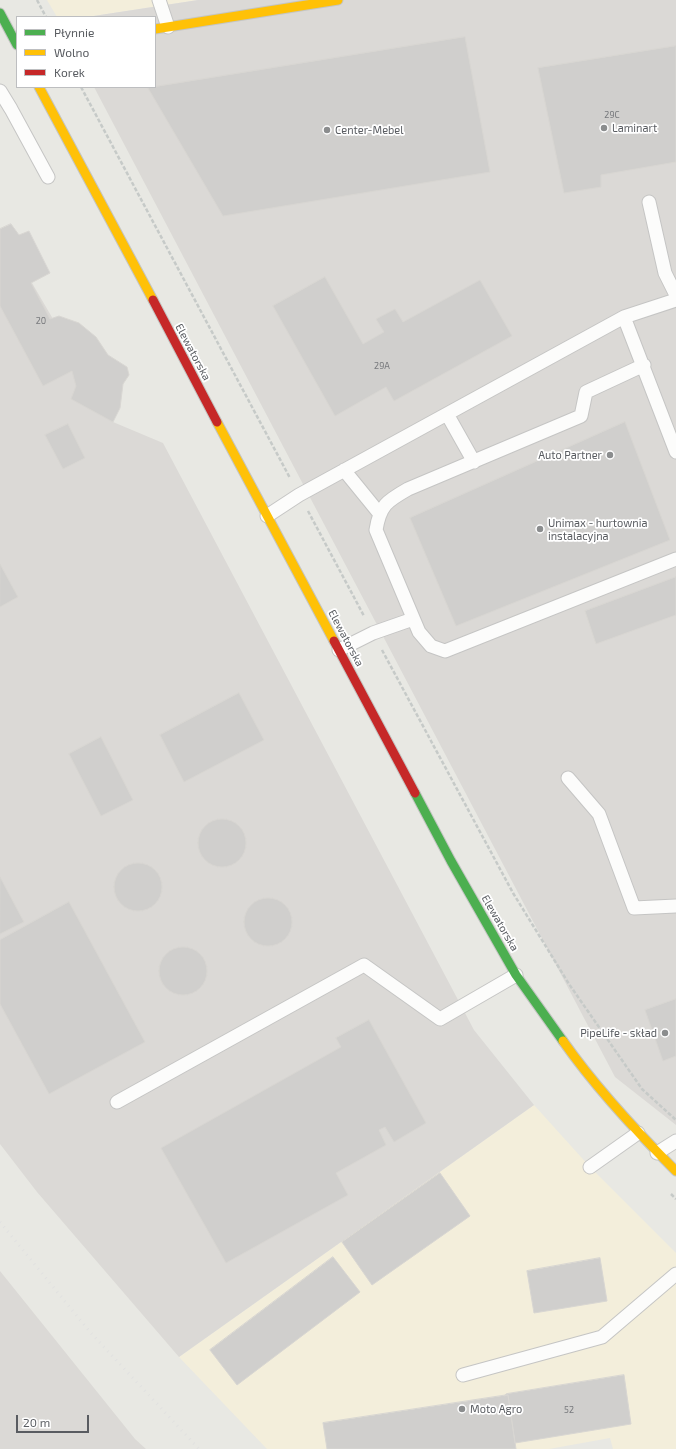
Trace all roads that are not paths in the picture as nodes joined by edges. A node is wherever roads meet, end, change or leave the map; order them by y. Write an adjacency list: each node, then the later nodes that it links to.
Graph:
1 (159, 0): 4 (lane)
2 (338, 0): 4 (street)
3 (0, 13): 5 (street)
4 (161, 28)
5 (16, 44)
6 (40, 88): 19 (street, Elewatorska)
7 (0, 91): 8 (lane)
8 (48, 177)
9 (649, 202): 10 (lane)
10 (676, 295)
11 (676, 300): 12 (lane)
12 (624, 316): 13 (lane); 14 (lane)
13 (644, 365): 15 (lane); 16 (lane)
14 (447, 414): 16 (lane); 17 (lane)
15 (676, 452)
16 (474, 462): 18 (lane)
17 (344, 470): 18 (lane); 19 (lane)
18 (379, 513): 21 (lane)
19 (267, 516): 22 (street, Elewatorska)
20 (676, 559): 21 (lane)
21 (413, 619): 22 (lane)
22 (339, 650): 25 (street, Elewatorska)
23 (568, 778): 24 (lane)
24 (676, 906)
25 (516, 975): 26 (lane); 27 (street, Elewatorska)
26 (117, 1102)
27 (638, 1133): 29 (street, Elewatorska); 30 (lane)
28 (676, 1141): 29 (lane)
29 (657, 1153): 31 (street, Elewatorska)
30 (590, 1167)
31 (676, 1170)
32 (676, 1274): 33 (lane)
33 (463, 1375)

